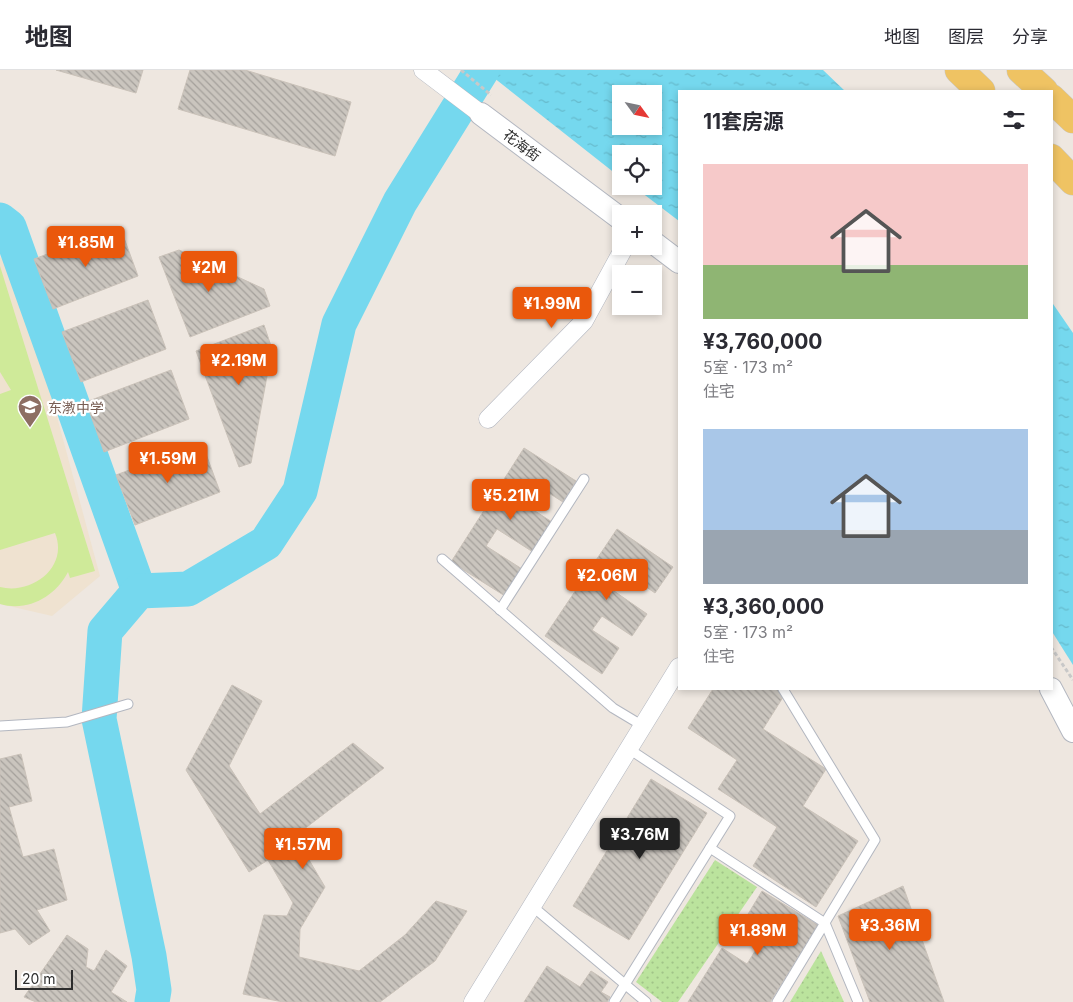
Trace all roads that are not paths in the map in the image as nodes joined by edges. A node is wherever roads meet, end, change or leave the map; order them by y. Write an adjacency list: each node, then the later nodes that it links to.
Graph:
1 (423, 70): 7 (street, 花海街)
2 (959, 70): 4 (main road)
3 (1021, 70): 5 (main road)
4 (981, 90)
5 (1043, 90)
6 (1053, 100): 8 (main road)
7 (490, 107): 11 (street, 花海街)
8 (1073, 119)
9 (1053, 160): 10 (main road)
10 (1073, 181)
11 (612, 211)
12 (662, 250): 14 (street)
13 (620, 255): 15 (street)
14 (678, 261)
15 (488, 419)
16 (584, 479): 18 (lane)
17 (442, 559): 18 (lane)
18 (500, 610): 24 (lane)
19 (678, 669): 24 (street)
20 (784, 690): 29 (lane)
21 (1052, 690): 25 (street)
22 (128, 704): 23 (lane)
23 (0, 726)
24 (643, 726): 26 (street)
25 (1073, 731)
26 (629, 748): 27 (lane); 28 (street)
27 (710, 848): 29 (lane); 30 (lane)
28 (532, 906): 30 (lane); 31 (street)
29 (825, 923): 34 (lane); 35 (lane)
30 (626, 984): 32 (lane); 33 (lane)
31 (473, 1002)
32 (614, 1002)
33 (646, 1002)
34 (777, 1002)
35 (858, 1002)

